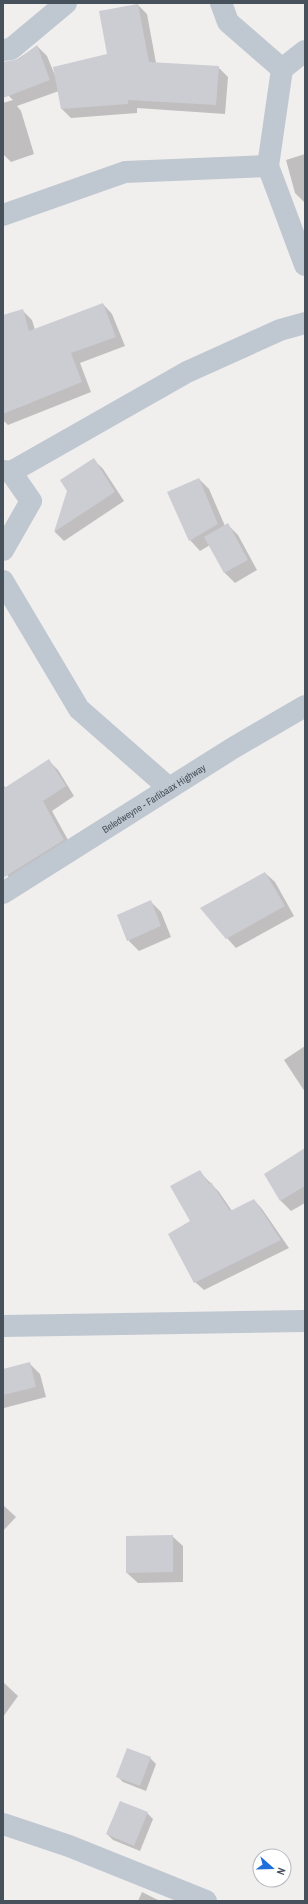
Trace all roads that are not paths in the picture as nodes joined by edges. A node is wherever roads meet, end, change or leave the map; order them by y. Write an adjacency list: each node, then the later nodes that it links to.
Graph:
1 (66, 3): 4 (street)
2 (203, 3): 3 (street)
3 (225, 12): 6 (street)
4 (3, 50)
5 (305, 51): 6 (street)
6 (282, 69): 7 (street)
7 (268, 166): 8 (street); 9 (street)
8 (3, 215)
9 (305, 265)
10 (305, 323): 11 (street)
11 (7, 471): 12 (street)
12 (3, 550)
13 (3, 581): 15 (street)
14 (305, 706): 15 (street, Beledweyne - Farlibaax Highway)
15 (169, 788): 16 (street, Beledweyne - Farlibaax Highway)
16 (3, 893)
17 (305, 1321): 18 (street)
18 (4, 1329)
19 (3, 1824): 20 (street)
20 (206, 1901)

